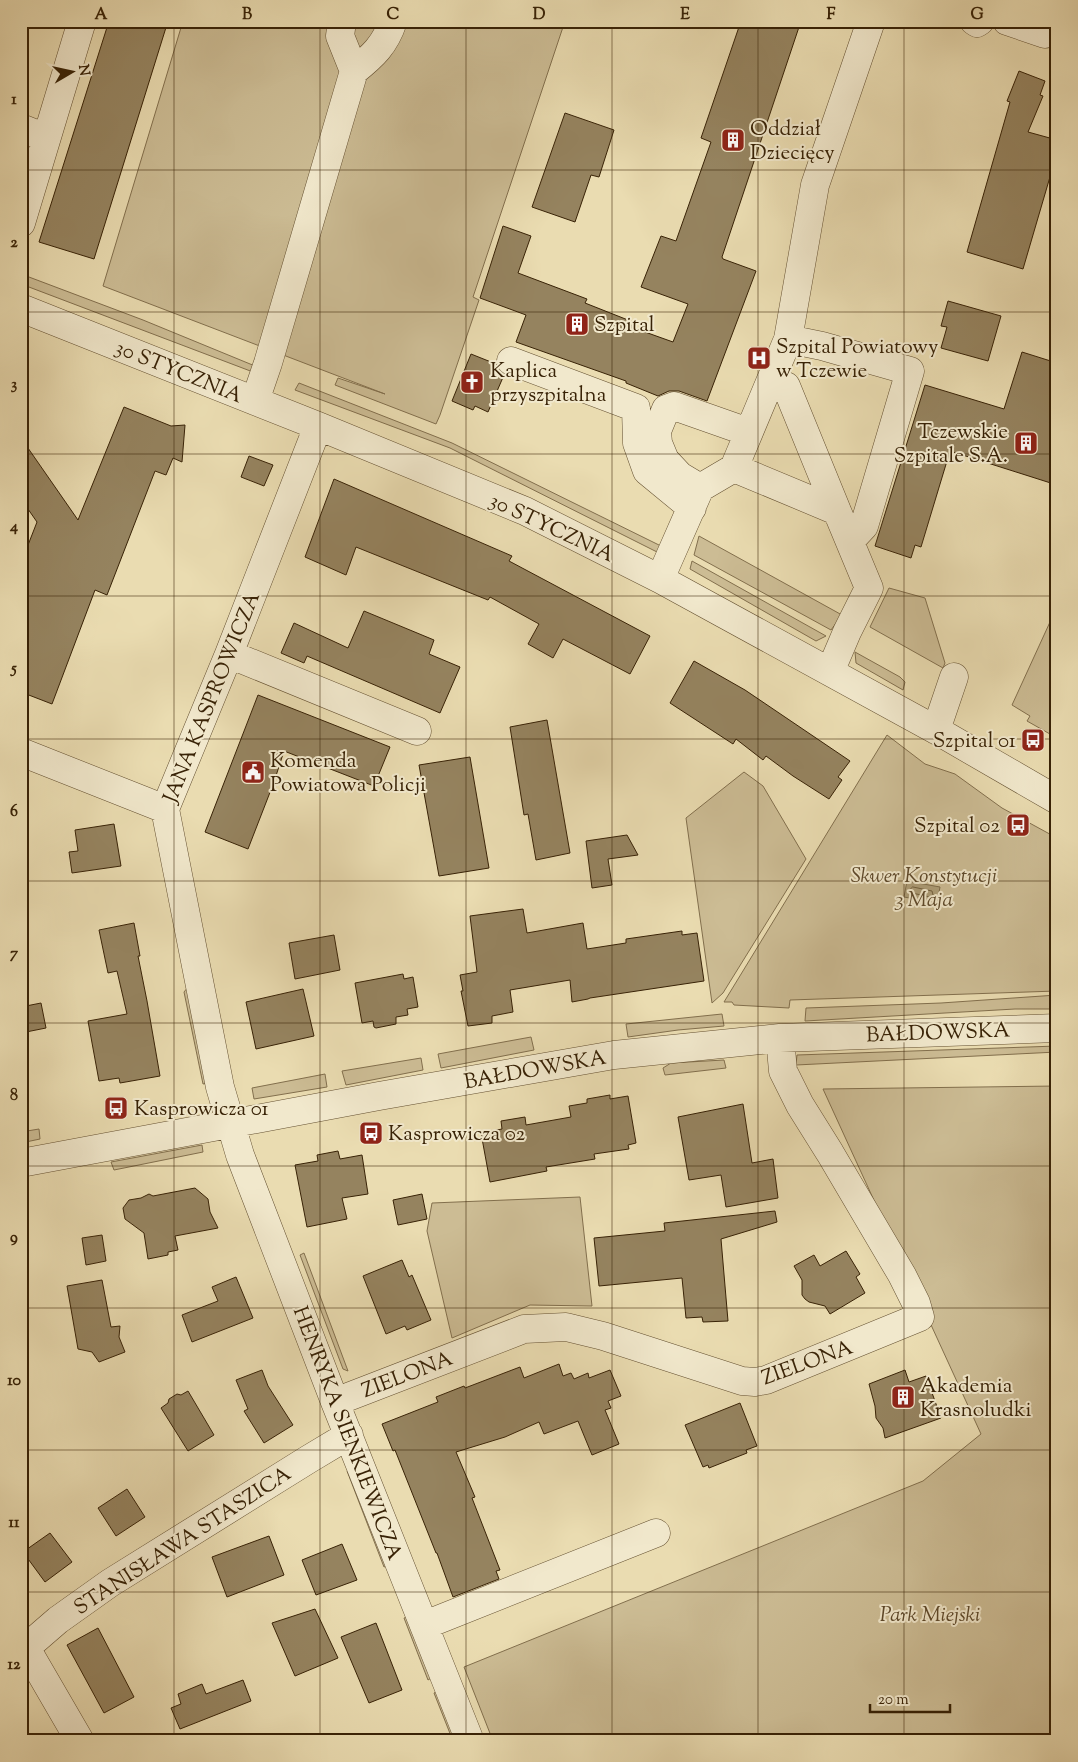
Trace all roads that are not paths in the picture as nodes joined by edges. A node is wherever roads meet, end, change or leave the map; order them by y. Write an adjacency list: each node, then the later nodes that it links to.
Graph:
1 (82, 21): 10 (street)
2 (342, 21): 9 (street)
3 (393, 21): 9 (street)
4 (871, 21): 13 (street)
5 (974, 21): 6 (street)
6 (980, 21)
7 (1007, 21): 8 (street)
8 (1045, 34)
9 (354, 71): 16 (street)
10 (34, 133): 11 (street)
11 (21, 223)
12 (21, 308): 16 (street, 30 STYCZNIA)
13 (788, 339): 15 (street); 22 (street)
14 (510, 361): 20 (street)
15 (772, 380): 18 (street); 21 (street)
16 (255, 401): 17 (street, 30 STYCZNIA)
17 (318, 426): 23 (street, 30 STYCZNIA); 24 (street, JANA KASPROWICZA)
18 (748, 432): 19 (street); 20 (street)
19 (734, 468): 20 (street); 21 (street)
20 (696, 498): 23 (street)
21 (837, 511): 22 (street)
22 (850, 541): 25 (street)
23 (660, 579): 25 (street, 30 STYCZNIA)
24 (229, 654): 28 (street); 31 (street, JANA KASPROWICZA)
25 (830, 672): 27 (street, 30 STYCZNIA)
26 (954, 677): 27 (street)
27 (936, 730): 30 (street, 30 STYCZNIA)
28 (417, 731)
29 (21, 752): 31 (street)
30 (1057, 800)
31 (165, 810): 34 (street, JANA KASPROWICZA)
32 (1056, 1028): 33 (street, BAŁDOWSKA)
33 (780, 1038): 34 (street, BAŁDOWSKA); 36 (street, ZIELONA)
34 (230, 1123): 35 (street, BAŁDOWSKA); 36 (street, HENRYKA SIENKIEWICZA)
35 (21, 1163)
36 (335, 1402): 37 (street, HENRYKA SIENKIEWICZA)
37 (349, 1435): 39 (street, HENRYKA SIENKIEWICZA); 40 (street, STANISŁAWA STASZICA)
38 (656, 1532): 39 (street)
39 (425, 1625): 42 (street, HENRYKA SIENKIEWICZA)
40 (24, 1650): 41 (street)
41 (80, 1741)
42 (470, 1741)

